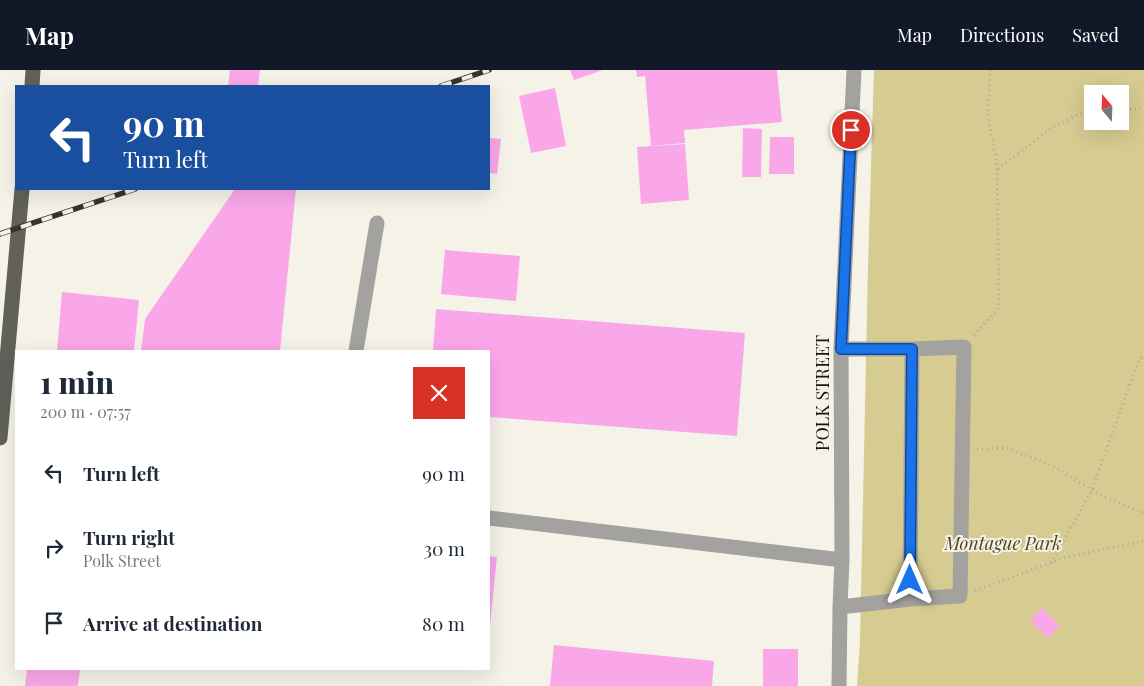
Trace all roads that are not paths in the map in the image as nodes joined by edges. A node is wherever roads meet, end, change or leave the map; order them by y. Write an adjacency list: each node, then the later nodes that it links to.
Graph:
1 (34, 70): 3 (main road)
2 (854, 70): 6 (street, POLK STREET)
3 (32, 85)
4 (22, 190): 9 (main road)
5 (376, 223): 8 (street)
6 (841, 349): 7 (street); 11 (street, POLK STREET)
7 (912, 349): 12 (street); 12 (street)
8 (356, 350)
9 (0, 438)
10 (490, 518): 11 (street)
11 (842, 560): 13 (street, POLK STREET)
12 (910, 599): 13 (street)
13 (840, 607): 14 (street, POLK STREET)
14 (839, 686)

